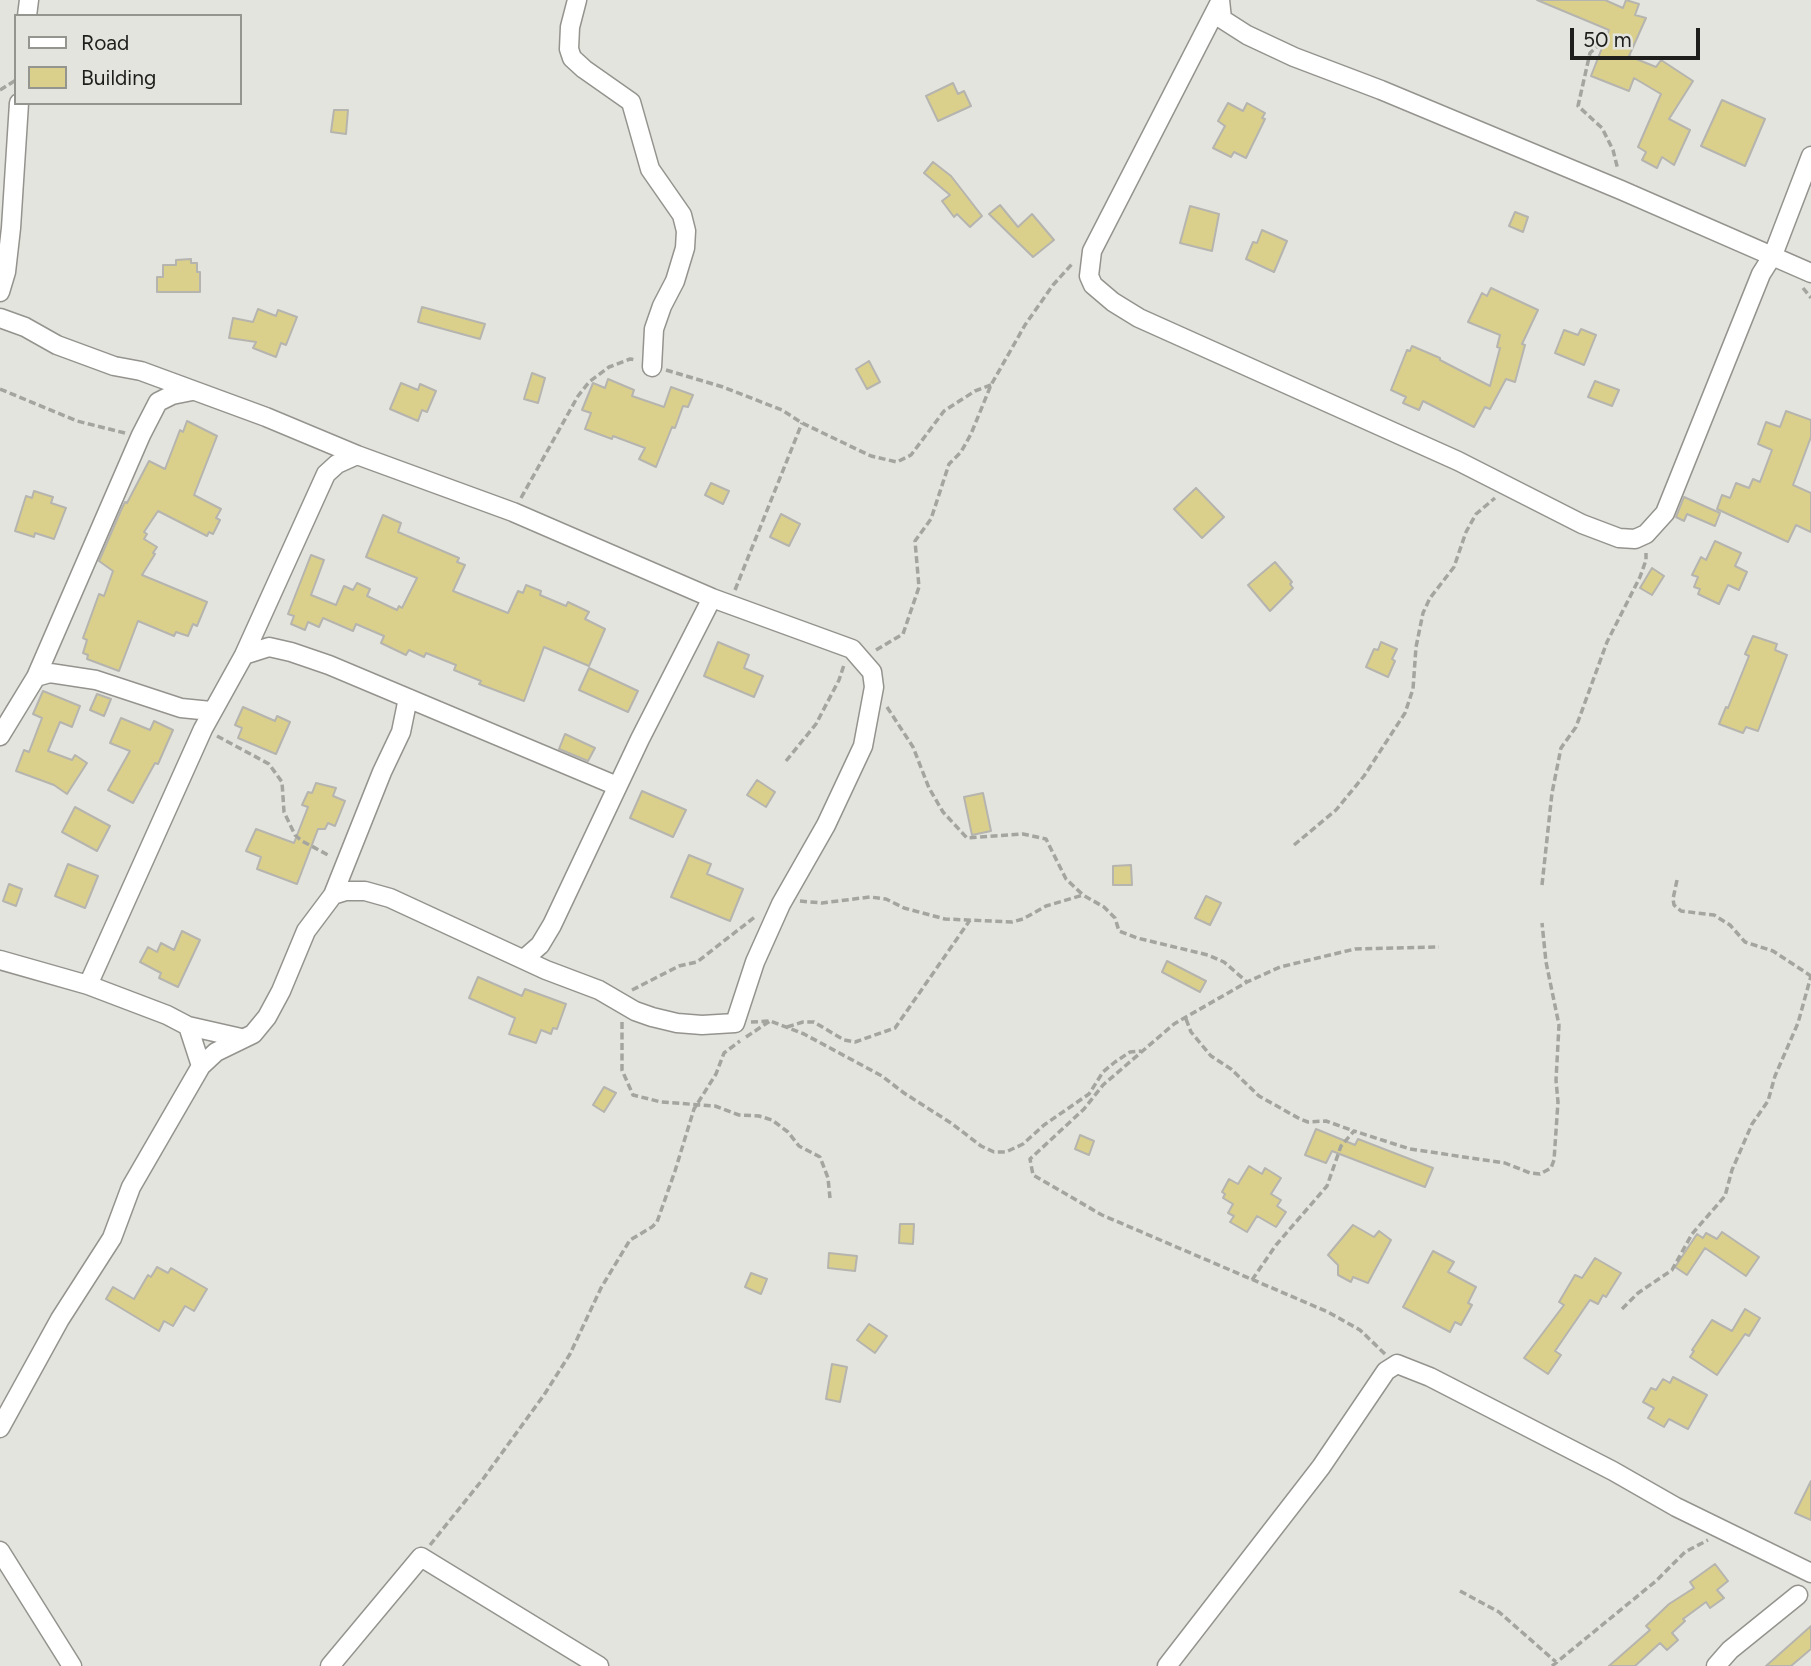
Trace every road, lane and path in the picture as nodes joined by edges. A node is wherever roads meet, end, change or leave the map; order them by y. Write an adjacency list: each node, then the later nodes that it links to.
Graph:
1 (577, 0): 12 (street)
2 (1220, 1): 6 (street); 7 (street)
3 (1601, 43): 6 (path)
4 (19, 105): 10 (street)
5 (1811, 156): 8 (street)
6 (1621, 190): 8 (street)
7 (1092, 251): 13 (path); 21 (street)
8 (1773, 255): 9 (street); 23 (street)
9 (1811, 272)
10 (0, 292)
11 (0, 318): 15 (street)
12 (652, 367): 16 (path); 22 (path)
13 (990, 385): 16 (path); 25 (path)
14 (0, 389): 17 (path)
15 (192, 391): 17 (street); 18 (street)
16 (802, 423): 24 (path)
17 (141, 435): 27 (street)
18 (324, 441): 19 (street); 20 (street)
19 (357, 455): 20 (street); 22 (street)
20 (326, 474): 26 (street)
21 (1512, 489): 23 (street); 35 (path)
22 (513, 512): 24 (street)
23 (1646, 534): 38 (path)
24 (720, 600): 25 (street); 34 (street)
25 (855, 652): 28 (street); 33 (path)
26 (244, 655): 29 (street); 30 (street)
27 (36, 677): 30 (street); 32 (street)
28 (874, 687): 40 (path); 41 (street)
29 (408, 698): 34 (street); 36 (street)
30 (211, 711): 31 (street)
31 (203, 729): 36 (path); 51 (street)
32 (1, 736)
33 (786, 761)
34 (617, 786): 44 (street)
35 (1294, 845)
36 (346, 864): 39 (street)
37 (1677, 880): 49 (path)
38 (1542, 885)
39 (333, 895): 46 (street); 58 (street)
40 (1083, 895): 42 (path); 50 (path)
41 (782, 902): 42 (path); 52 (path); 55 (street)
42 (971, 919): 57 (path)
43 (1542, 923): 62 (path)
44 (540, 945): 46 (street); 48 (street)
45 (1439, 947): 50 (path)
46 (524, 959): 48 (street)
47 (0, 960): 51 (street)
48 (546, 971): 52 (street)
49 (1811, 976): 65 (path)
50 (1247, 982): 53 (path)
51 (88, 985): 56 (street)
52 (619, 1001): 55 (street); 61 (path)
53 (1186, 1019): 59 (path); 62 (path)
54 (770, 1021): 55 (path); 57 (path); 61 (path)
55 (735, 1023)
56 (188, 1026): 58 (street); 60 (street)
57 (785, 1027): 59 (path)
58 (241, 1038): 60 (street)
59 (1143, 1051): 64 (path)
60 (201, 1066): 67 (street)
61 (696, 1106): 63 (path); 70 (path)
62 (1354, 1132): 64 (path)
63 (830, 1198)
64 (1252, 1280): 66 (path)
65 (1622, 1309)
66 (1397, 1364): 68 (street); 78 (street)
67 (0, 1428)
68 (1730, 1533): 71 (street); 74 (path)
69 (0, 1551): 75 (street)
70 (421, 1558): 76 (street); 77 (street)
71 (1811, 1573)
72 (1460, 1591): 74 (path)
73 (1798, 1595): 79 (street)
74 (1554, 1664)
75 (72, 1666)
76 (330, 1666)
77 (599, 1666)
78 (1167, 1666)
79 (1716, 1666)

